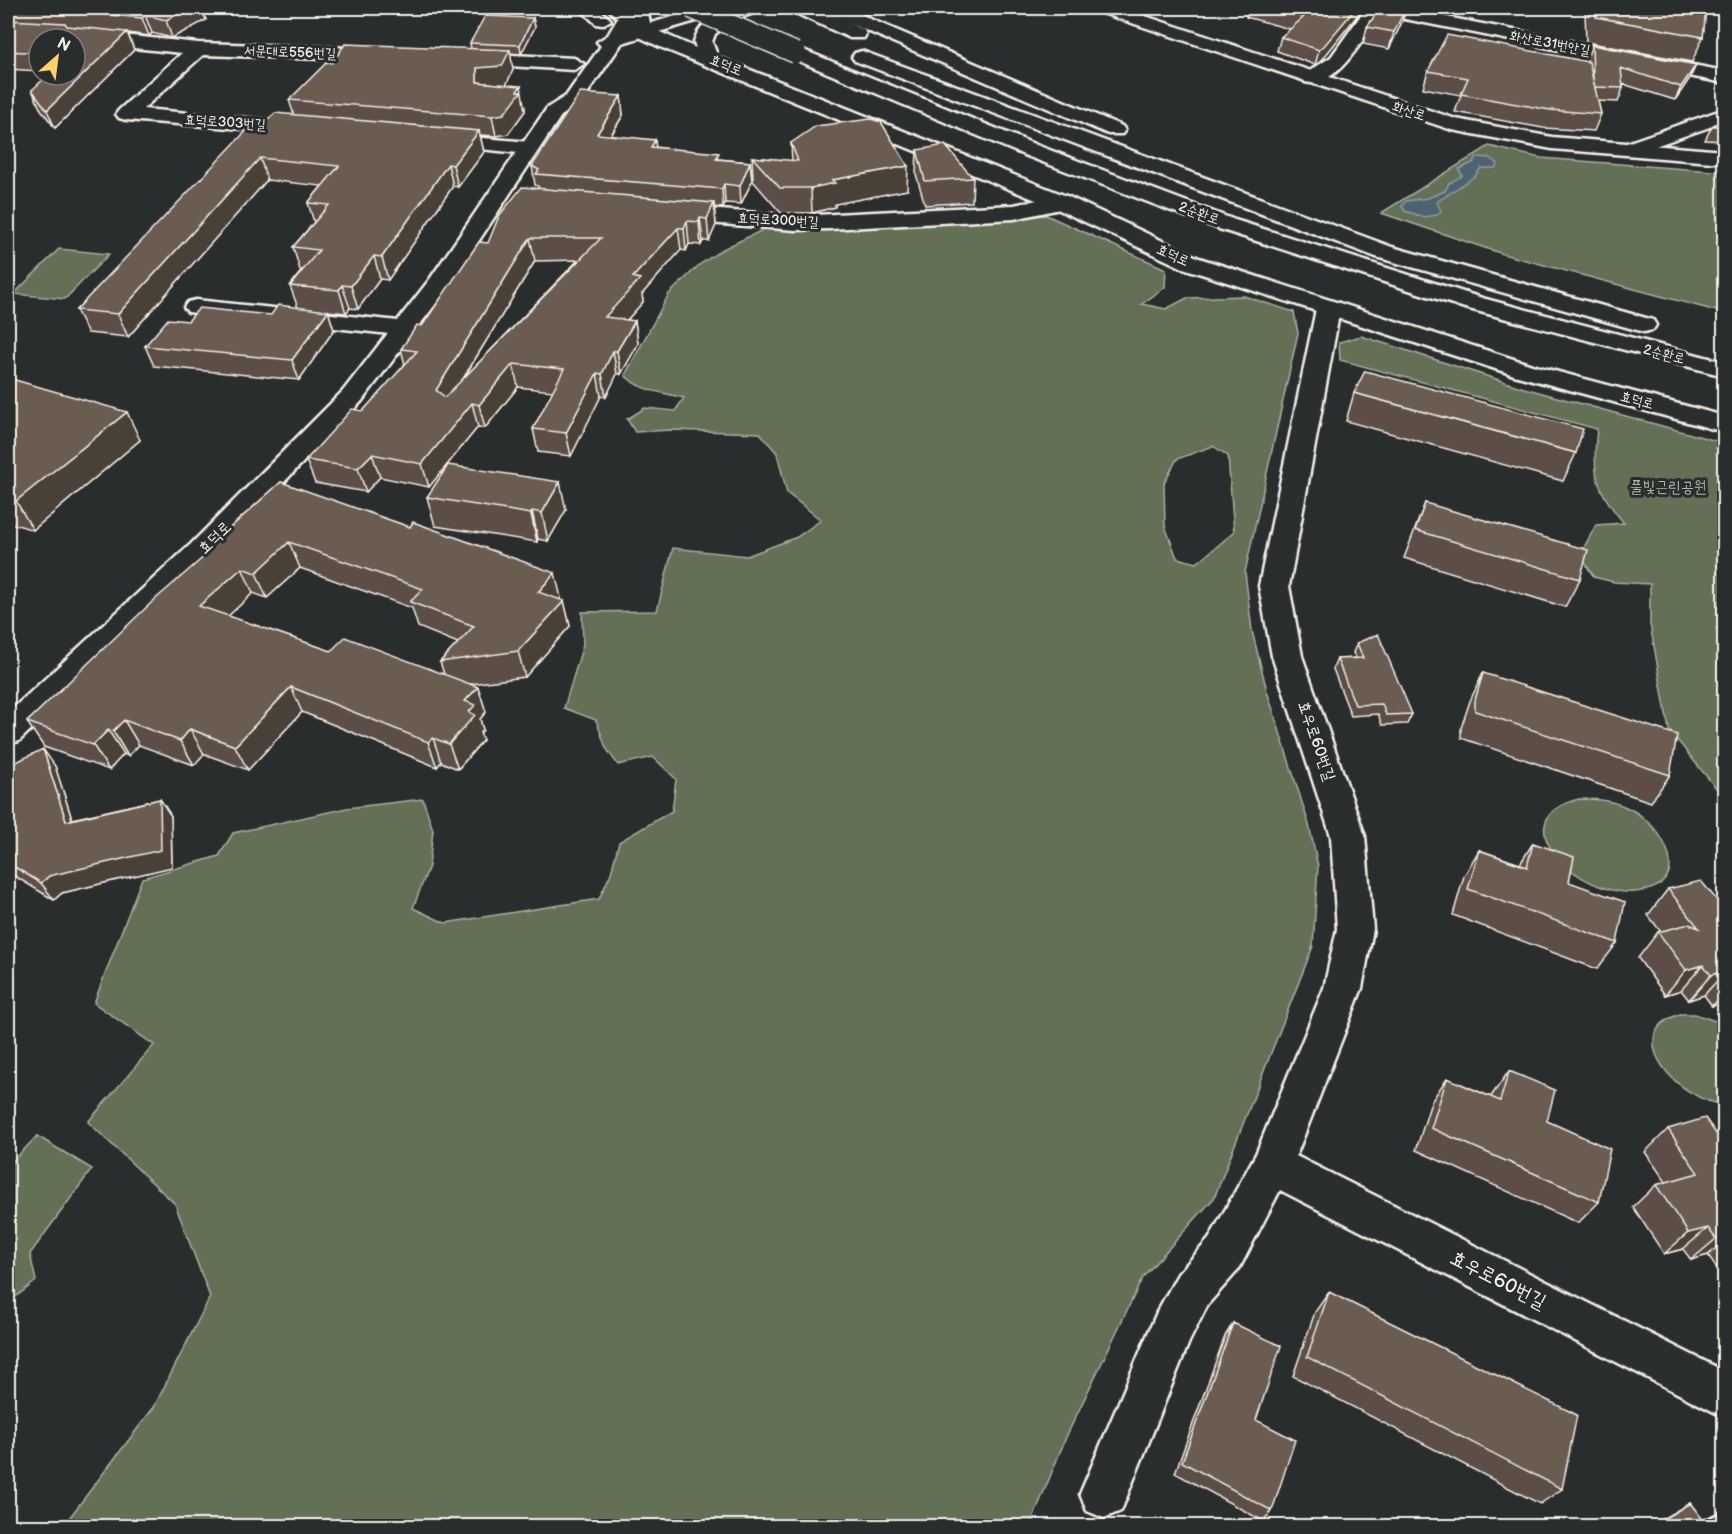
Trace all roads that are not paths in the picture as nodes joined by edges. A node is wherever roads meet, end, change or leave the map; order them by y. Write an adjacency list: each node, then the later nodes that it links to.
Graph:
1 (691, 8): 12 (main road, 2순환로, bridge)
2 (740, 8): 7 (main road); 9 (main road)
3 (751, 8): 17 (main road)
4 (798, 8): 8 (main road)
5 (1106, 8): 19 (main road, 화산로)
6 (1375, 8): 18 (main road, 화산로31번안길); 19 (main road)
7 (621, 13): 11 (main road); 15 (main road, 효덕로); 17 (main road, 효덕로)
8 (830, 13): 28 (main road); 31 (main road)
9 (768, 20)
10 (8, 29): 13 (main road, 서문대로556번길)
11 (616, 38): 15 (main road); 20 (main road, 효덕로)
12 (801, 44): 28 (main road, 2순환로); 36 (main road, 2순환로)
13 (198, 49): 14 (main road, 서문대로556번길); 22 (main road, 효덕로303번길)
14 (406, 56)
15 (580, 56): 16 (main road); 20 (main road, 효덕로)
16 (452, 58)
17 (709, 58): 29 (main road, 효덕로)
18 (1716, 76): 24 (main road)
19 (1312, 78): 26 (main road, 화산로)
20 (554, 112): 25 (main road, 효덕로)
21 (1725, 116): 24 (main road)
22 (328, 130)
23 (422, 138): 25 (main road)
24 (1659, 139): 26 (main road)
25 (529, 148): 34 (main road, 효덕로)
26 (1628, 149): 27 (main road, 화산로)
27 (1725, 156)
28 (1162, 171): 31 (main road, 2순환로)
29 (1061, 202): 30 (main road, 효덕로300번길); 33 (main road, 효덕로)
30 (647, 211)
31 (1565, 304): 35 (main road, 2순환로)
32 (196, 307): 34 (main road)
33 (1328, 309): 37 (main road, 효덕로); 39 (main road, 효우로60번길)
34 (408, 329): 38 (main road, 효덕로)
35 (1667, 331)
36 (1725, 369)
37 (1725, 424)
38 (8, 732)
39 (1272, 1165): 40 (main road, 효우로60번길); 41 (main road, 효우로60번길)
40 (1725, 1395)
41 (1104, 1494)

